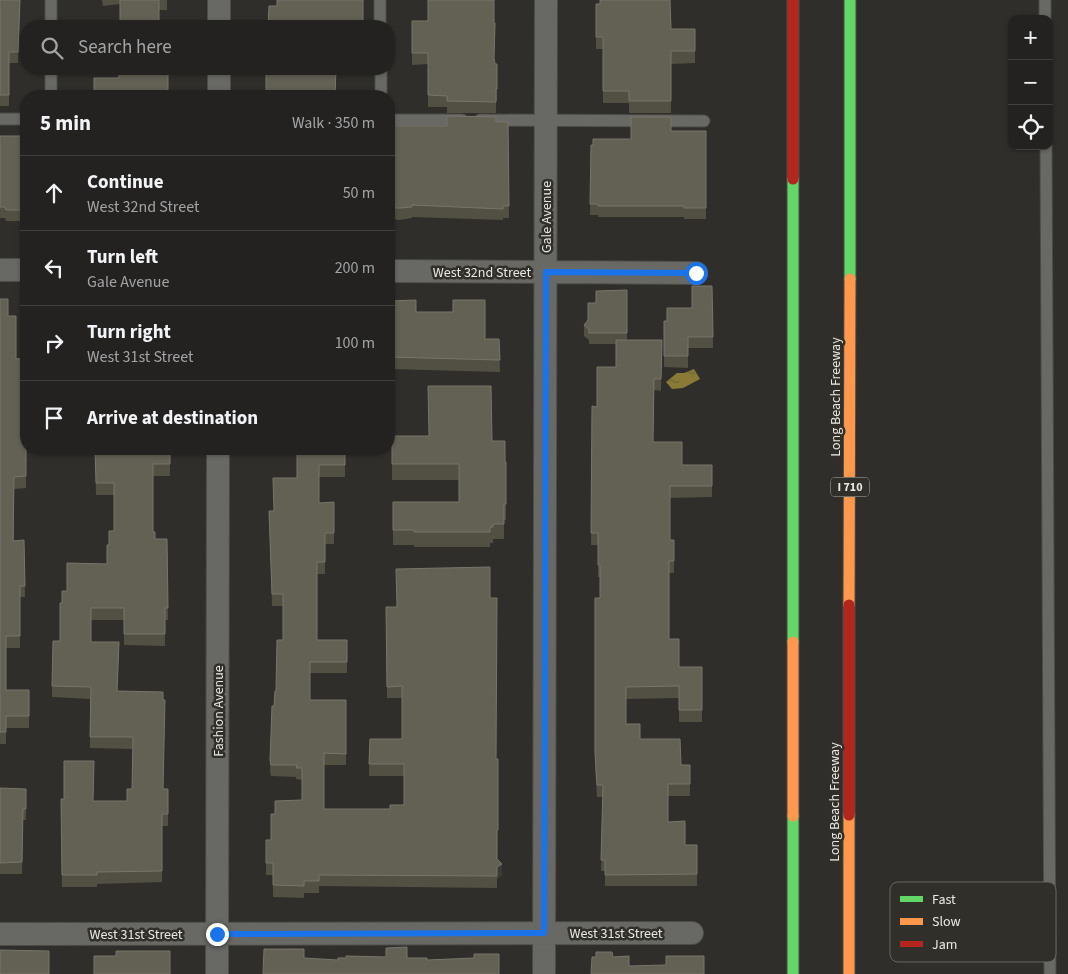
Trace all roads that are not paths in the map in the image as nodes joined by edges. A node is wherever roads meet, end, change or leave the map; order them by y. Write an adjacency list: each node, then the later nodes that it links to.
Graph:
1 (51, 0): 9 (lane)
2 (219, 0): 10 (street)
3 (380, 0): 11 (lane)
4 (546, 0): 21 (street, Gale Avenue)
5 (793, 0): 37 (highway)
6 (850, 0): 38 (highway, Long Beach Freeway / I 710)
7 (1045, 0): 8 (lane)
8 (1045, 15)
9 (51, 20)
10 (219, 20)
11 (380, 20)
12 (51, 75): 15 (lane)
13 (219, 75): 16 (street)
14 (380, 75): 17 (lane)
15 (51, 90)
16 (219, 90)
17 (381, 90)
18 (0, 119): 19 (lane)
19 (20, 119)
20 (395, 120): 21 (lane)
21 (546, 120): 22 (lane); 27 (street, Gale Avenue)
22 (704, 121)
23 (1046, 150): 30 (lane)
24 (0, 270): 25 (street)
25 (20, 270)
26 (395, 271): 27 (street, West 32nd Street)
27 (546, 272): 28 (street, West 32nd Street); 31 (street, Gale Avenue)
28 (696, 273)
29 (218, 455): 34 (street, Fashion Avenue)
30 (1050, 882)
31 (544, 933): 32 (street, West 31st Street); 34 (street, West 31st Street); 36 (street, Gale Avenue)
32 (692, 933)
33 (0, 934): 34 (street, West 31st Street)
34 (217, 934): 35 (street, Fashion Avenue)
35 (217, 974)
36 (544, 974)
37 (793, 974)
38 (849, 974)

